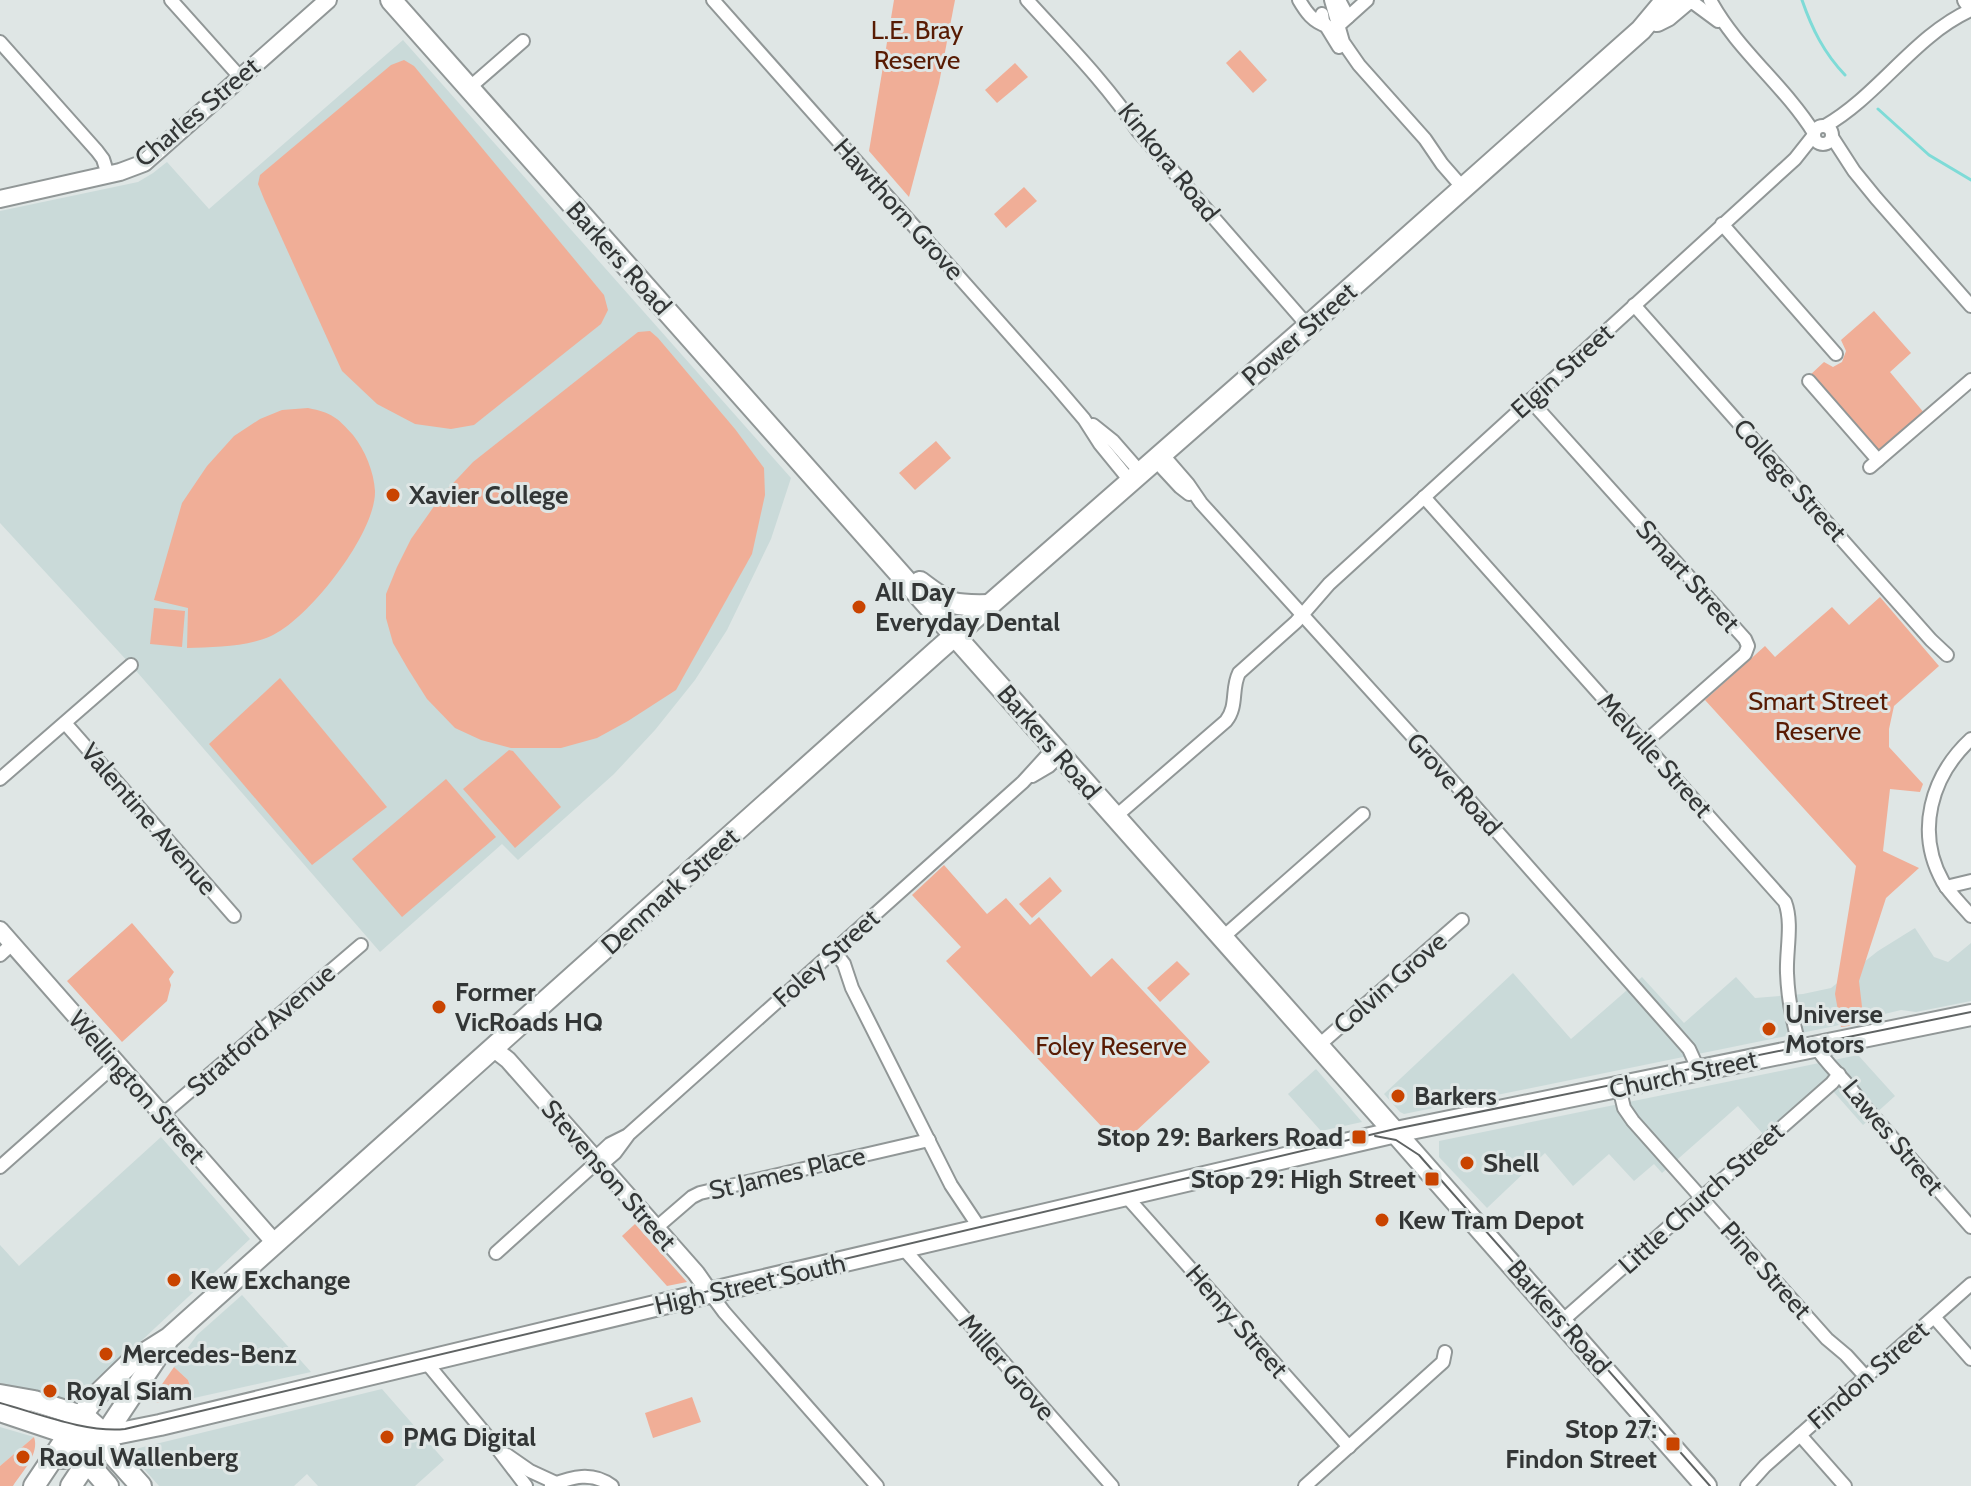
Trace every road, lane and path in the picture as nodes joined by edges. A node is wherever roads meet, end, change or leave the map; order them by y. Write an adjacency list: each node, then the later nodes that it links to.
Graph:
1 (171, 0): 19 (street)
2 (328, 0): 19 (street, Charles Street)
3 (391, 0): 20 (main road, Barkers Road)
4 (713, 0): 33 (street, Hawthorn Grove)
5 (1027, 0): 28 (street, Kinkora Road)
6 (1301, 0): 14 (street)
7 (1331, 0): 14 (street)
8 (1339, 0): 14 (street)
9 (1367, 0): 14 (street)
10 (1666, 0): 15 (main road, Power Street)
11 (1686, 0): 15 (main road, Power Street); 16 (street)
12 (1710, 0): 16 (street)
13 (1969, 4): 21 (street, Elgin Street)
14 (1334, 20): 23 (street)
15 (1641, 30): 23 (main road, Power Street)
16 (1732, 34): 21 (street)
17 (523, 41): 20 (street)
18 (0, 42): 22 (street)
19 (240, 77): 22 (street, Charles Street)
20 (469, 88): 35 (main road, Barkers Road)
21 (1823, 135): 25 (street, Elgin Street); 27 (street)
22 (108, 175): 24 (street, Charles Street)
23 (1466, 185): 28 (main road, Power Street)
24 (0, 199)
25 (1722, 224): 26 (street, Elgin Street); 29 (street)
26 (1634, 305): 32 (street, Elgin Street); 39 (street, College Street)
27 (1971, 306)
28 (1308, 326): 33 (main road, Power Street)
29 (1836, 354)
30 (1971, 380): 31 (street)
31 (1809, 381)
32 (1530, 400): 34 (street, Elgin Street); 43 (street, Smart Street)
33 (1147, 467): 36 (main road, Power Street); 37 (street, Grove Road)
34 (1424, 497): 37 (street, Elgin Street); 43 (street, Melville Street)
35 (884, 557): 36 (main road); 38 (main road, Barkers Road)
36 (990, 605): 38 (main road, Power Street)
37 (1299, 612): 47 (street, Elgin Street); 63 (street, Grove Road)
38 (955, 636): 44 (main road, Barkers Road); 61 (main road, Denmark Street)
39 (1947, 655)
40 (131, 665): 41 (street)
41 (65, 723): 45 (street); 50 (street, Valentine Avenue)
42 (1971, 739): 49 (street)
43 (1644, 743): 60 (street, Melville Street)
44 (1057, 752): 47 (main road, Barkers Road); 57 (street, Foley Street)
45 (0, 779)
46 (1363, 814): 54 (street)
47 (1115, 817): 54 (main road, Barkers Road)
48 (1971, 881): 49 (street)
49 (1946, 887): 51 (street)
50 (234, 916)
51 (1971, 916)
52 (1462, 920): 59 (street, Colvin Grove)
53 (0, 930): 56 (street, Wellington Street)
54 (1222, 938): 59 (main road, Barkers Road)
55 (361, 945): 66 (street, Stratford Avenue)
56 (6, 950): 62 (street, Wellington Street)
57 (830, 955): 68 (street); 69 (street, Foley Street)
58 (1971, 1015): 60 (main road, Church Street)
59 (1318, 1046): 67 (main road, Barkers Road)
60 (1809, 1048): 63 (main road, Church Street); 64 (street, Lawes Street)
61 (494, 1049): 69 (street, Stevenson Street); 76 (main road, Denmark Street)
62 (117, 1063): 66 (street, Wellington Street); 70 (street)
63 (1699, 1071): 65 (main road, Church Street)
64 (1839, 1074): 72 (street, Little Church Street); 73 (street, Lawes Street)
65 (1619, 1087): 67 (main road, Church Street); 72 (street, Pine Street)
66 (162, 1115): 76 (street, Wellington Street)
67 (1396, 1132): 71 (main road, High Street South); 82 (main road, Barkers Road)
68 (929, 1140): 74 (street, St James Place); 75 (street)
69 (598, 1161): 74 (street, Stevenson Street); 78 (street, Foley Street)
70 (0, 1167)
71 (1126, 1196): 75 (main road, High Street South); 94 (street, Henry Street)
72 (1702, 1198): 82 (street, Little Church Street); 87 (street, Pine Street)
73 (1971, 1227)
74 (656, 1228): 80 (street, Stevenson Street)
75 (974, 1232): 77 (main road, High Street South)
76 (275, 1243): 83 (main road, Denmark Street)
77 (903, 1248): 80 (main road, High Street South); 109 (street, Miller Grove)
78 (496, 1253)
79 (1971, 1284): 81 (street, Findon Street)
80 (710, 1293): 86 (main road, High Street South); 108 (street, Stevenson Street)
81 (1934, 1317): 85 (street); 87 (street, Findon Street)
82 (1562, 1321): 111 (main road, Barkers Road)
83 (169, 1338): 90 (main road, Denmark Street); 91 (main road, Denmark Street)
84 (1445, 1352): 94 (street)
85 (1971, 1359)
86 (425, 1361): 91 (main road, High Street South); 95 (street)
87 (1863, 1380): 92 (street, Findon Street)
88 (0, 1395): 90 (main road)
89 (0, 1411): 93 (main road)
90 (81, 1416): 91 (main road); 93 (main road, Denmark Street)
91 (105, 1435): 93 (main road, High Street South); 96 (main road, Denmark Street); 105 (main road)
92 (1800, 1435): 97 (street, Findon Street); 114 (street)
93 (70, 1442): 96 (main road); 99 (main road); 100 (main road)
94 (1349, 1447): 110 (street)
95 (497, 1448): 98 (street); 106 (street)
96 (88, 1462): 101 (main road, Denmark Street); 104 (main road)
97 (1765, 1466): 112 (street, Findon Street); 113 (street, Findon Street)
98 (553, 1485): 107 (street)
99 (34, 1486)
100 (44, 1486)
101 (71, 1486)
102 (80, 1486): 103 (main road)
103 (90, 1486)
104 (108, 1486)
105 (141, 1486)
106 (526, 1486)
107 (612, 1486)
108 (877, 1486)
109 (1112, 1486)
110 (1305, 1486)
111 (1706, 1486)
112 (1736, 1486)
113 (1747, 1486)
114 (1845, 1486)

